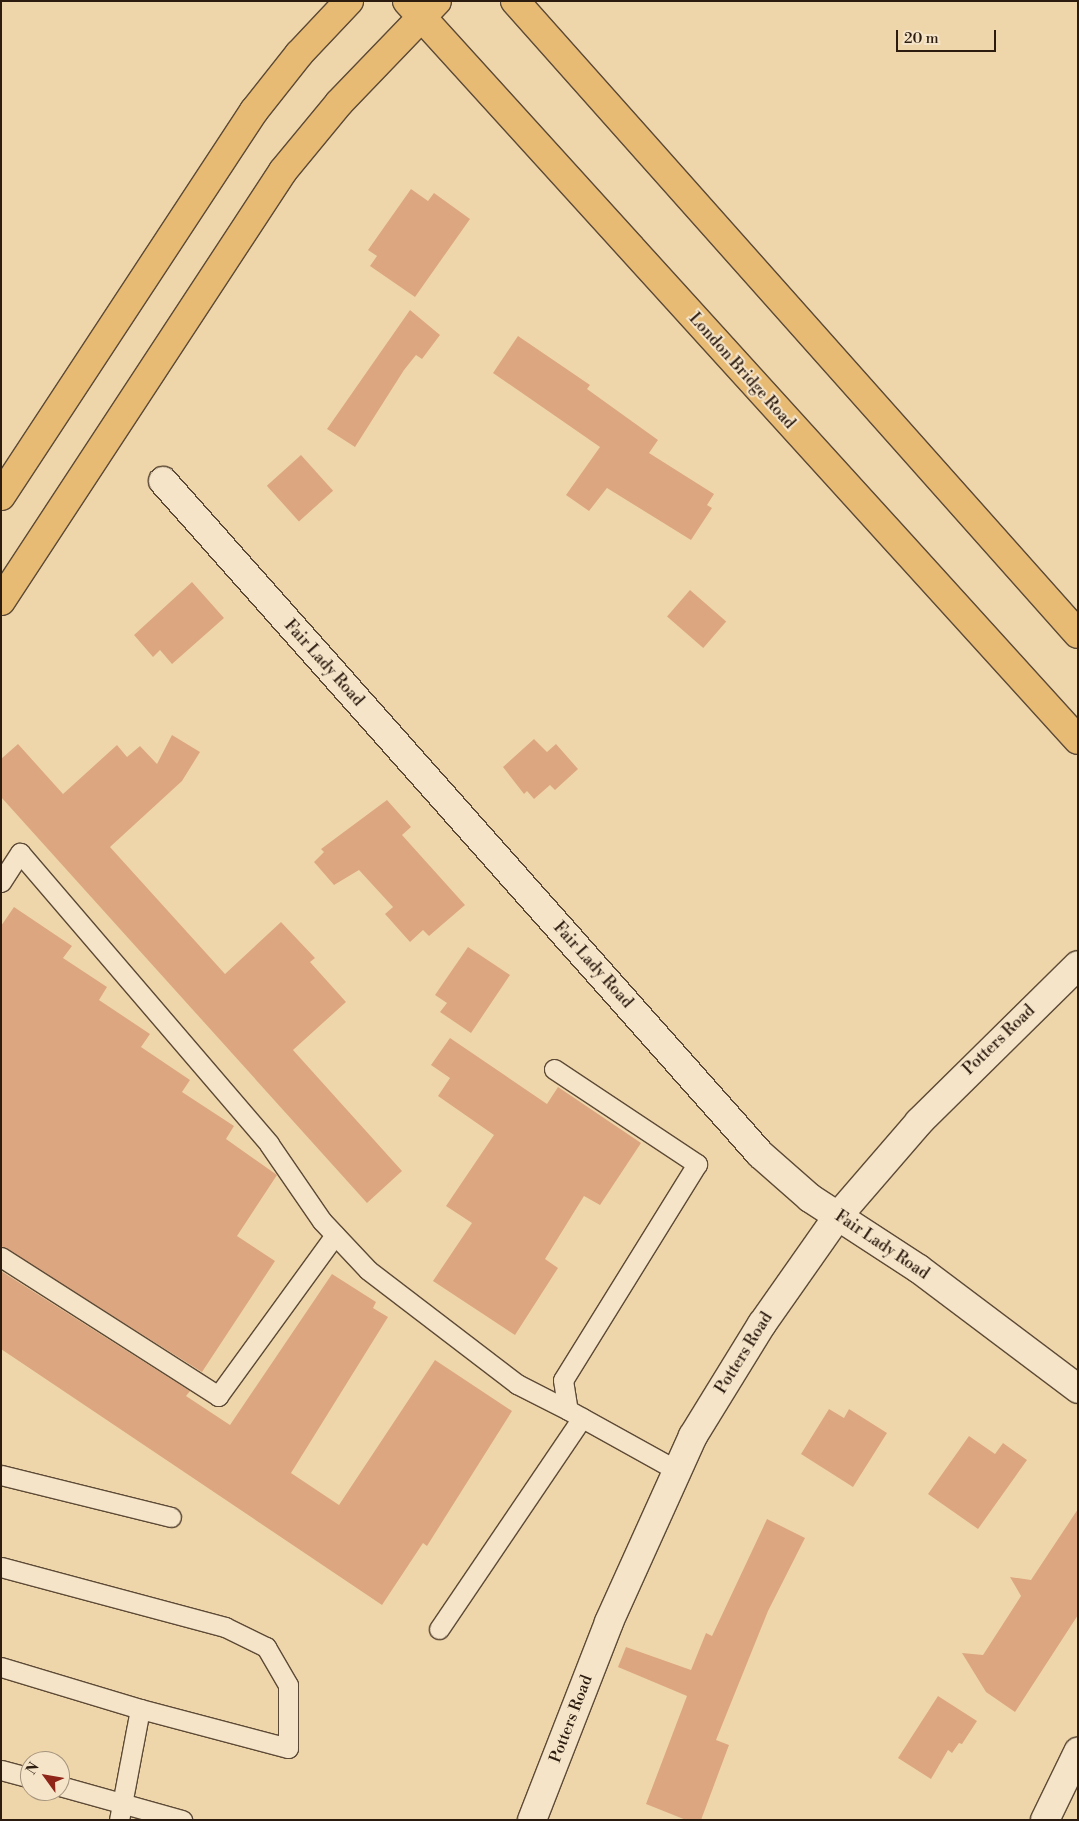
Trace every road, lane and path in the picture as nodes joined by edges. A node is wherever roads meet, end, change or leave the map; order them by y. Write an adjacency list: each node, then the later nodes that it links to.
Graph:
1 (349, 1): 5 (main road)
2 (515, 1): 7 (main road)
3 (421, 6): 6 (main road); 8 (main road, London Bridge Road)
4 (162, 481): 12 (street, Fair Lady Road)
5 (1, 496)
6 (1, 601)
7 (1078, 634)
8 (1078, 740)
9 (1, 882): 13 (lane)
10 (1078, 965): 12 (street, Potters Road)
11 (554, 1069): 16 (lane)
12 (838, 1216): 15 (street, Fair Lady Road); 17 (street, Potters Road)
13 (335, 1234): 14 (lane); 16 (lane)
14 (1, 1258)
15 (1078, 1389)
16 (575, 1414): 17 (lane); 21 (lane)
17 (678, 1471): 30 (street, Potters Road)
18 (1, 1475): 19 (lane)
19 (171, 1517)
20 (1, 1567): 23 (lane)
21 (439, 1629)
22 (1, 1667): 23 (lane)
23 (140, 1710): 28 (lane)
24 (1078, 1752): 31 (street)
25 (1, 1770): 26 (lane)
26 (20, 1775)
27 (70, 1790): 28 (lane)
28 (121, 1811): 29 (lane)
29 (182, 1820)
30 (532, 1820)
31 (1045, 1820)

